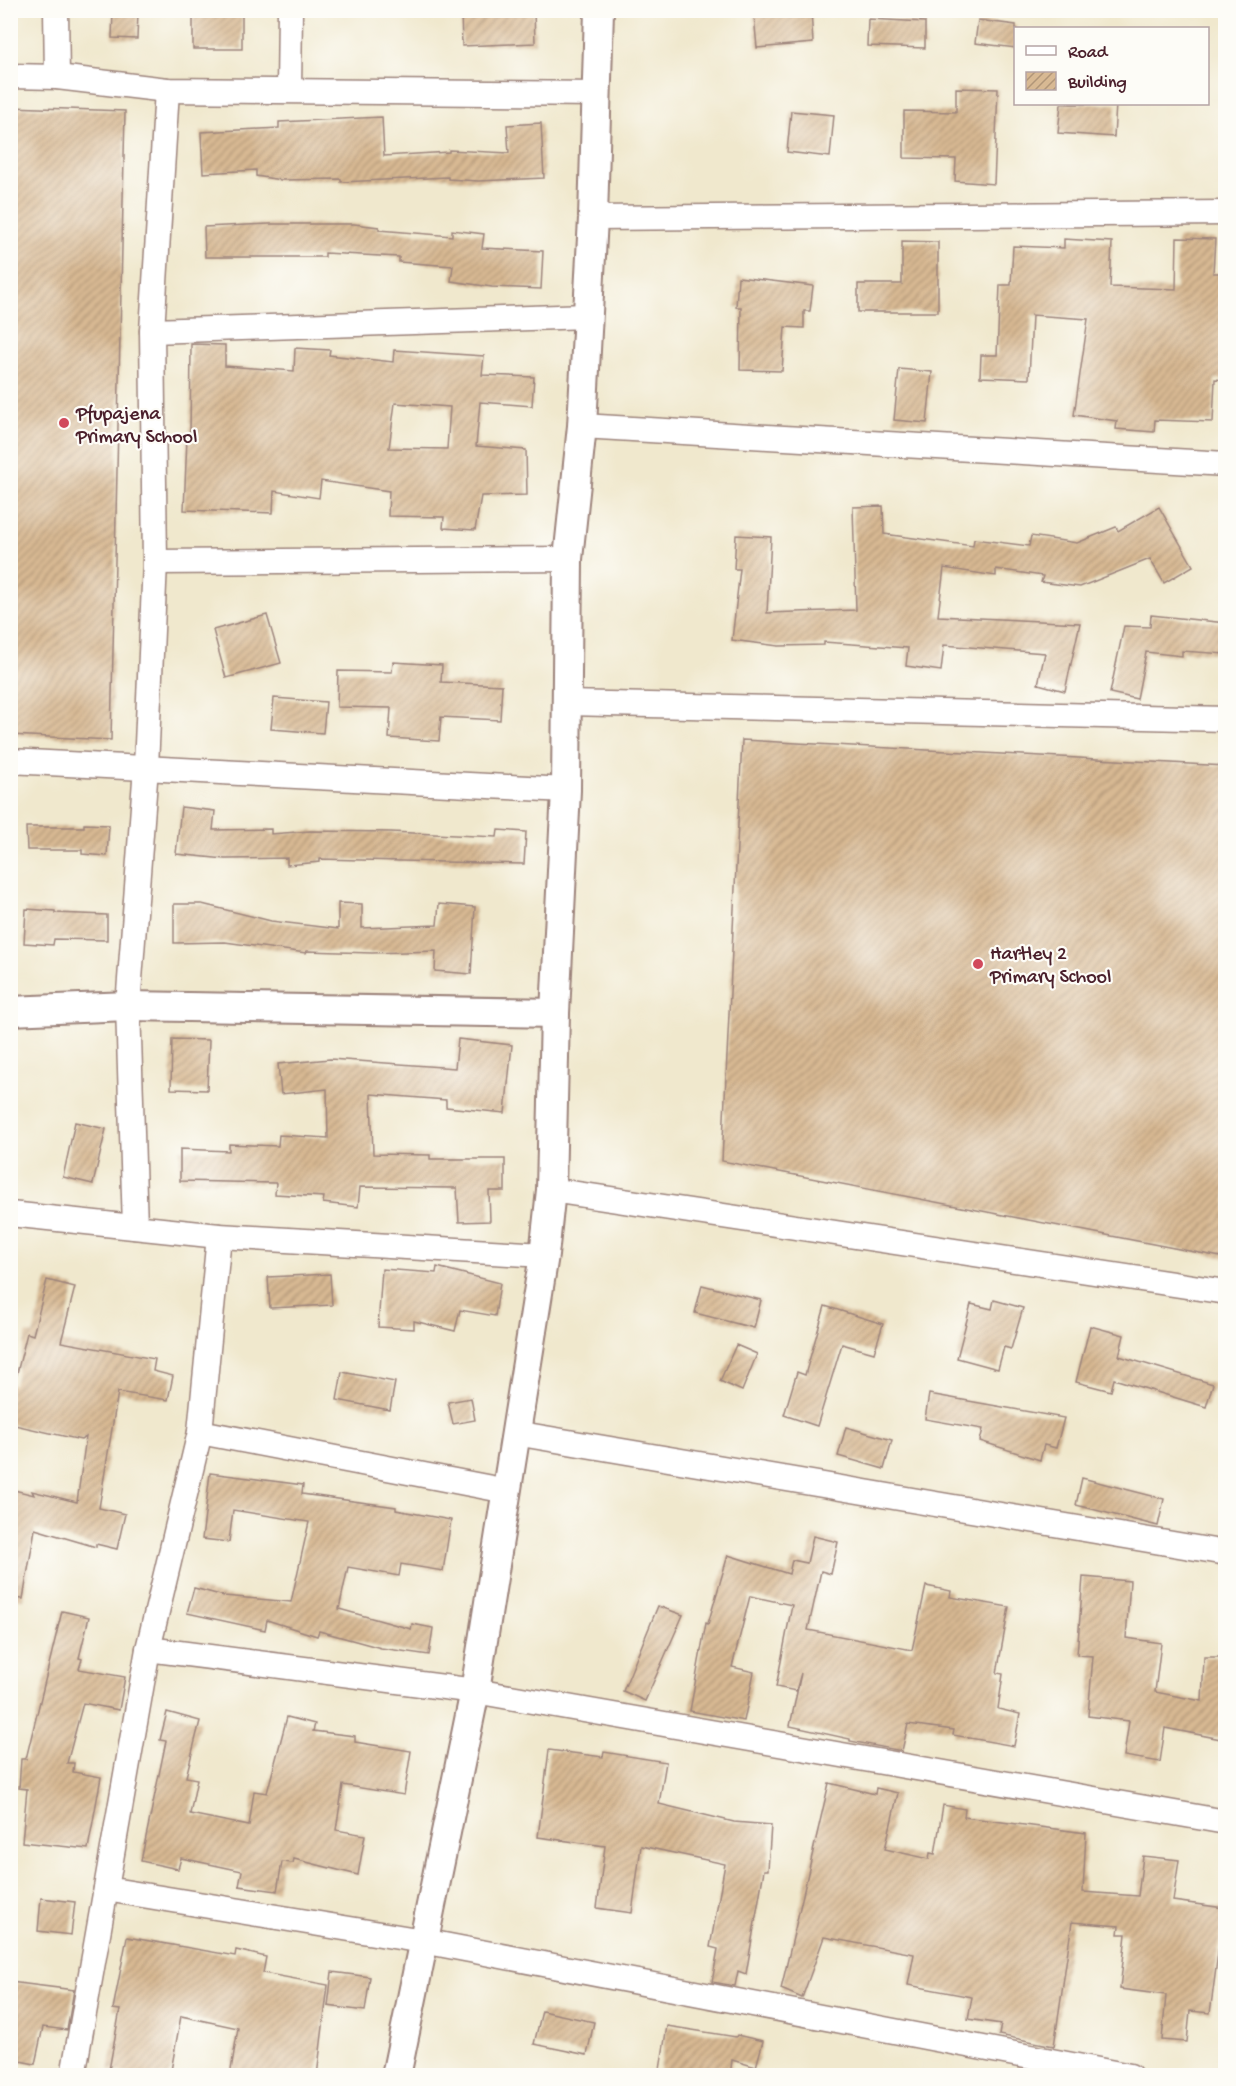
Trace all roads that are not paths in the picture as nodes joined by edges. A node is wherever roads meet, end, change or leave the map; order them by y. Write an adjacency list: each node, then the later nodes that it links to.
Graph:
1 (56, 10): 5 (street)
2 (290, 10): 7 (street)
3 (599, 10): 8 (street)
4 (10, 76): 5 (street)
5 (57, 77): 6 (street)
6 (167, 90): 7 (street); 12 (street)
7 (289, 90): 8 (street)
8 (596, 94): 10 (street)
9 (1226, 213): 10 (street)
10 (593, 218): 11 (street)
11 (587, 316): 12 (street); 13 (street)
12 (152, 331): 16 (street)
13 (582, 426): 14 (street); 15 (street)
14 (1226, 464)
15 (568, 559): 16 (street); 17 (street)
16 (155, 562): 20 (street)
17 (568, 703): 18 (street); 21 (street)
18 (1226, 719)
19 (10, 761): 20 (street)
20 (146, 767): 21 (street); 22 (street)
21 (566, 789): 23 (street)
22 (128, 1006): 23 (street); 24 (street); 27 (street)
23 (555, 1013): 25 (street)
24 (11, 1014)
25 (551, 1190): 29 (street); 30 (street)
26 (10, 1214): 27 (street)
27 (135, 1227): 28 (street)
28 (219, 1236): 29 (street); 31 (street)
29 (544, 1255): 32 (street)
30 (1226, 1292)
31 (200, 1432): 33 (street); 35 (street)
32 (515, 1433): 33 (street); 34 (street)
33 (507, 1491): 36 (street)
34 (1226, 1553)
35 (148, 1649): 36 (street); 38 (street)
36 (475, 1691): 37 (street); 39 (street)
37 (1226, 1822)
38 (106, 1889): 39 (street); 40 (street)
39 (423, 1941): 41 (street); 42 (street)
40 (73, 2076)
41 (396, 2076)
42 (1130, 2076)

